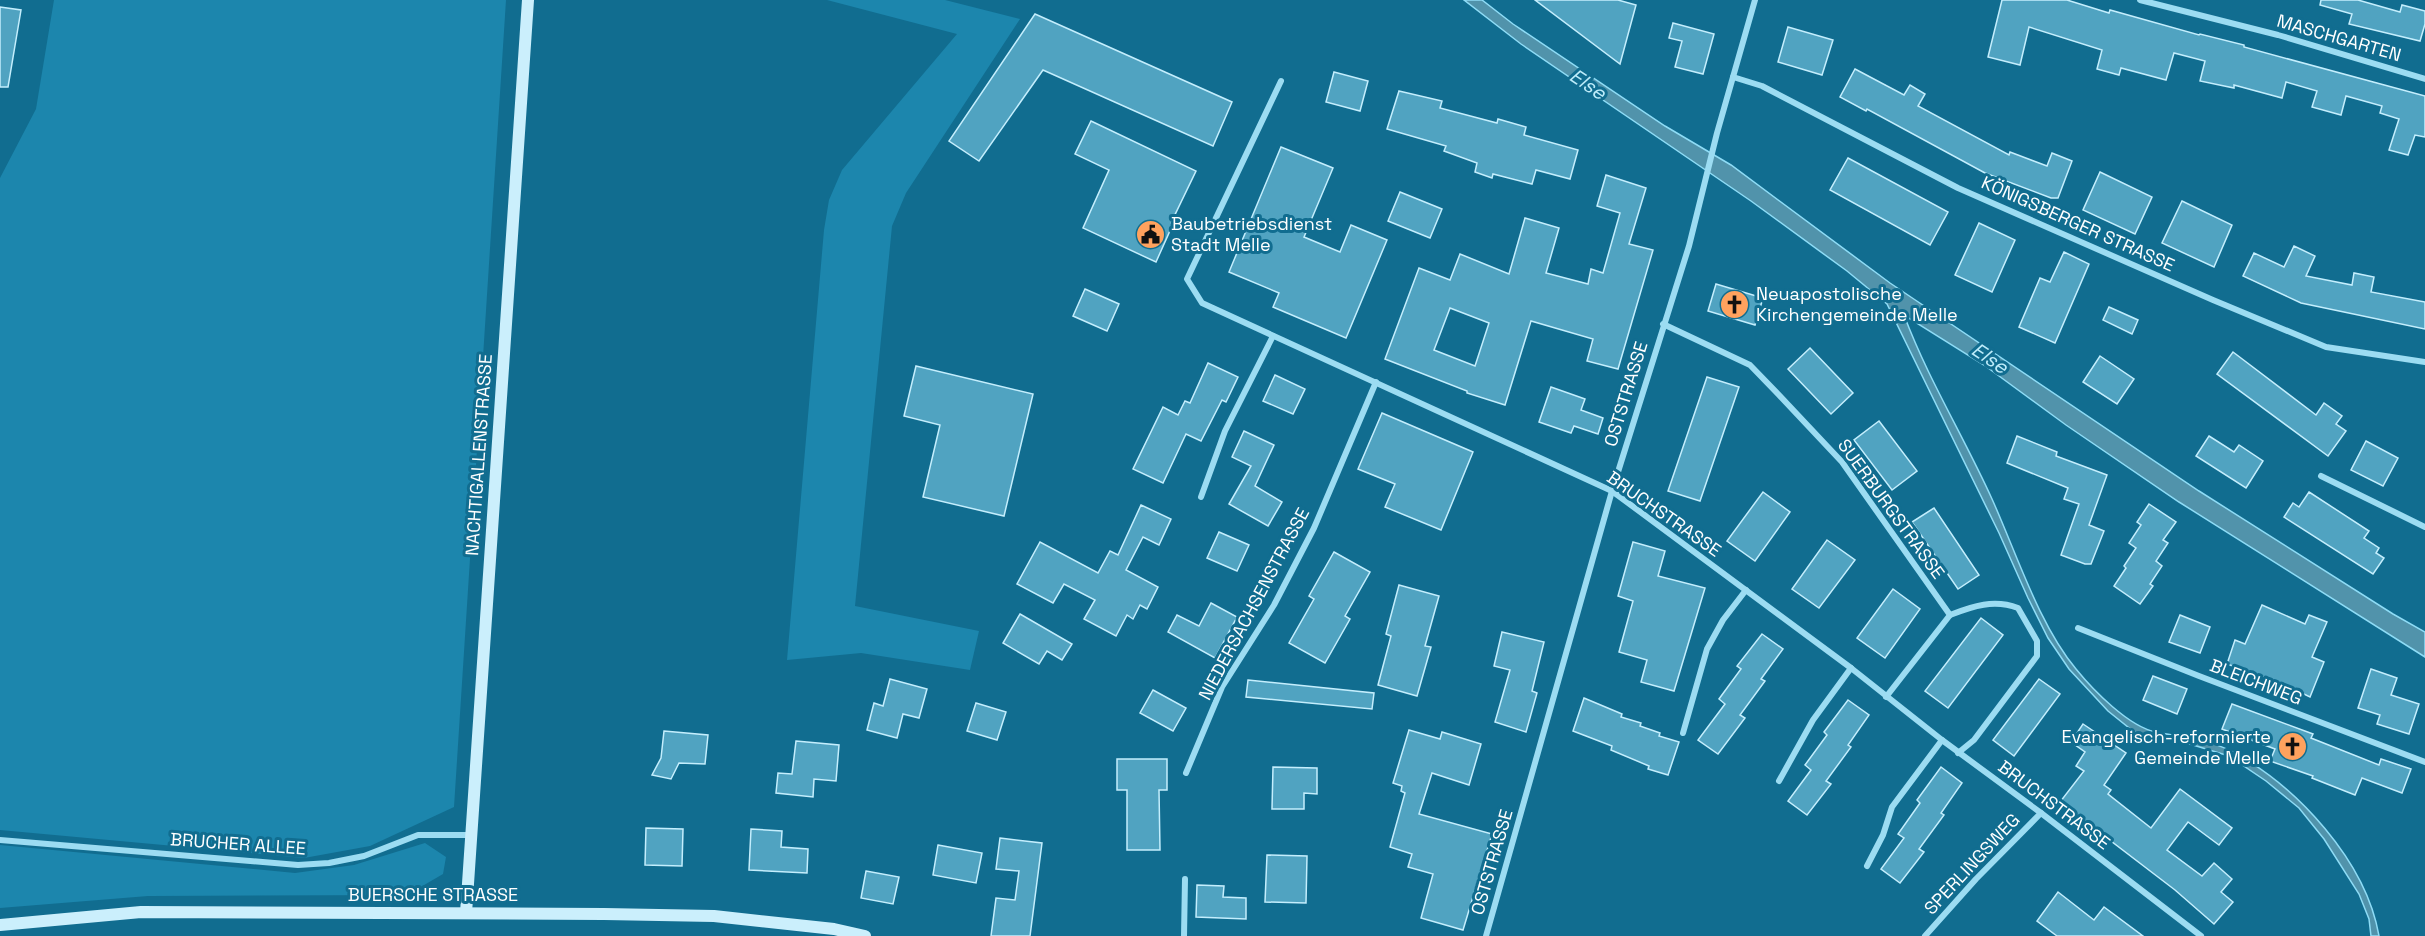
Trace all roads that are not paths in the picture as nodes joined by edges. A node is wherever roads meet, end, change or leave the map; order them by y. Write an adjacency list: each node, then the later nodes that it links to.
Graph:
1 (528, 0): 27 (main road, NACHTIGALLENSTRASSE)
2 (1755, 0): 4 (street, OSTSTRASSE)
3 (2140, 0): 5 (street, MASCHGARTEN)
4 (1733, 77): 7 (street, OSTSTRASSE); 9 (street, KÖNIGSBERGER STRASSE)
5 (2425, 79)
6 (1281, 81): 8 (street, BRUCHSTRASSE)
7 (1663, 324): 12 (street, OSTSTRASSE); 16 (street, SUERBURGSTRASSE)
8 (1273, 336): 10 (street, BRUCHSTRASSE); 13 (street)
9 (2425, 362)
10 (1376, 382): 12 (street, BRUCHSTRASSE); 24 (street, NIEDERSACHSENSTRASSE)
11 (2321, 476): 14 (street)
12 (1612, 491): 15 (street, BRUCHSTRASSE); 35 (street, OSTSTRASSE)
13 (1201, 497)
14 (2425, 527)
15 (1746, 590): 18 (street, BRUCHSTRASSE); 20 (street)
16 (1950, 615): 19 (street); 22 (street)
17 (2078, 628): 23 (street, BLEICHWEG)
18 (1851, 668): 19 (street, BRUCHSTRASSE); 25 (street)
19 (1886, 697): 21 (street, BRUCHSTRASSE)
20 (1683, 733)
21 (1942, 740): 22 (street, BRUCHSTRASSE); 29 (street)
22 (1958, 753): 26 (street, BRUCHSTRASSE)
23 (2425, 762)
24 (1186, 773)
25 (1779, 781)
26 (2041, 813): 36 (street, SPERLINGSWEG); 37 (street, BRUCHSTRASSE)
27 (470, 835): 28 (street, BRUCHER ALLEE); 31 (main road, NACHTIGALLENSTRASSE)
28 (0, 840)
29 (1866, 866)
30 (1185, 879): 34 (street)
31 (466, 913): 32 (main road, BUERSCHE STRASSE); 33 (main road, BUERSCHE STRASSE)
32 (0, 925)
33 (865, 936)
34 (1184, 936)
35 (1486, 936)
36 (1925, 936)
37 (2201, 936)

